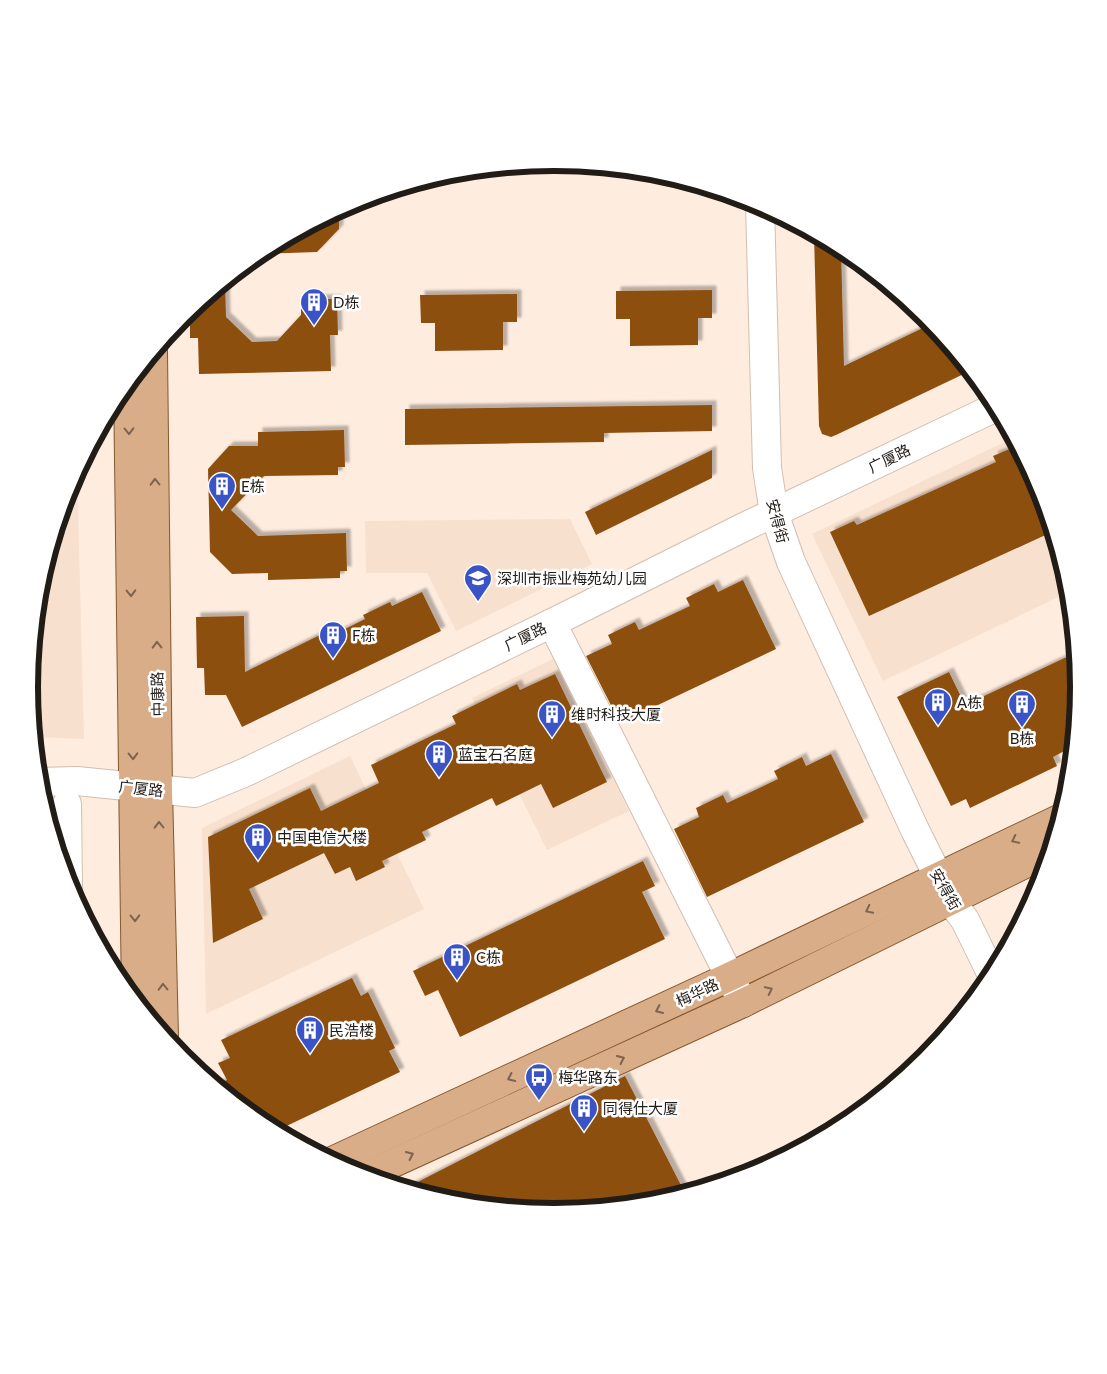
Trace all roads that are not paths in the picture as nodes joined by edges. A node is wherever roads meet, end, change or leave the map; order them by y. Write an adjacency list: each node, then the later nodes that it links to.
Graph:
1 (760, 214): 6 (street, 安得街)
2 (775, 221): 6 (street, 安得街)
3 (154, 361): 9 (main road, 中康路, one-way to 3)
4 (129, 394): 9 (main road, 中康路, one-way to 9)
5 (989, 410): 6 (street, 广厦路)
6 (781, 510): 7 (street, 广厦路); 14 (street, 安得街)
7 (552, 623): 9 (street, 广厦路); 16 (street)
8 (46, 782): 9 (street, 广厦路)
9 (146, 788): 17 (main road, 中康路, one-way to 17); 19 (main road, 中康路, one-way to 9)
10 (67, 804): 13 (street)
11 (1051, 825): 14 (main road, 梅华路, one-way to 14)
12 (1041, 855): 14 (main road, 梅华路)
13 (68, 860)
14 (954, 892): 15 (street, 安得街); 16 (main road, 梅华路, one-way to 16); 18 (main road, 梅华路, one-way to 14)
15 (988, 966)
16 (729, 977): 18 (street); 20 (main road, 梅华路, one-way to 20)
17 (137, 991)
18 (743, 1003): 21 (main road, 梅华路, one-way to 18)
19 (163, 1024)
20 (341, 1157)
21 (376, 1171)

